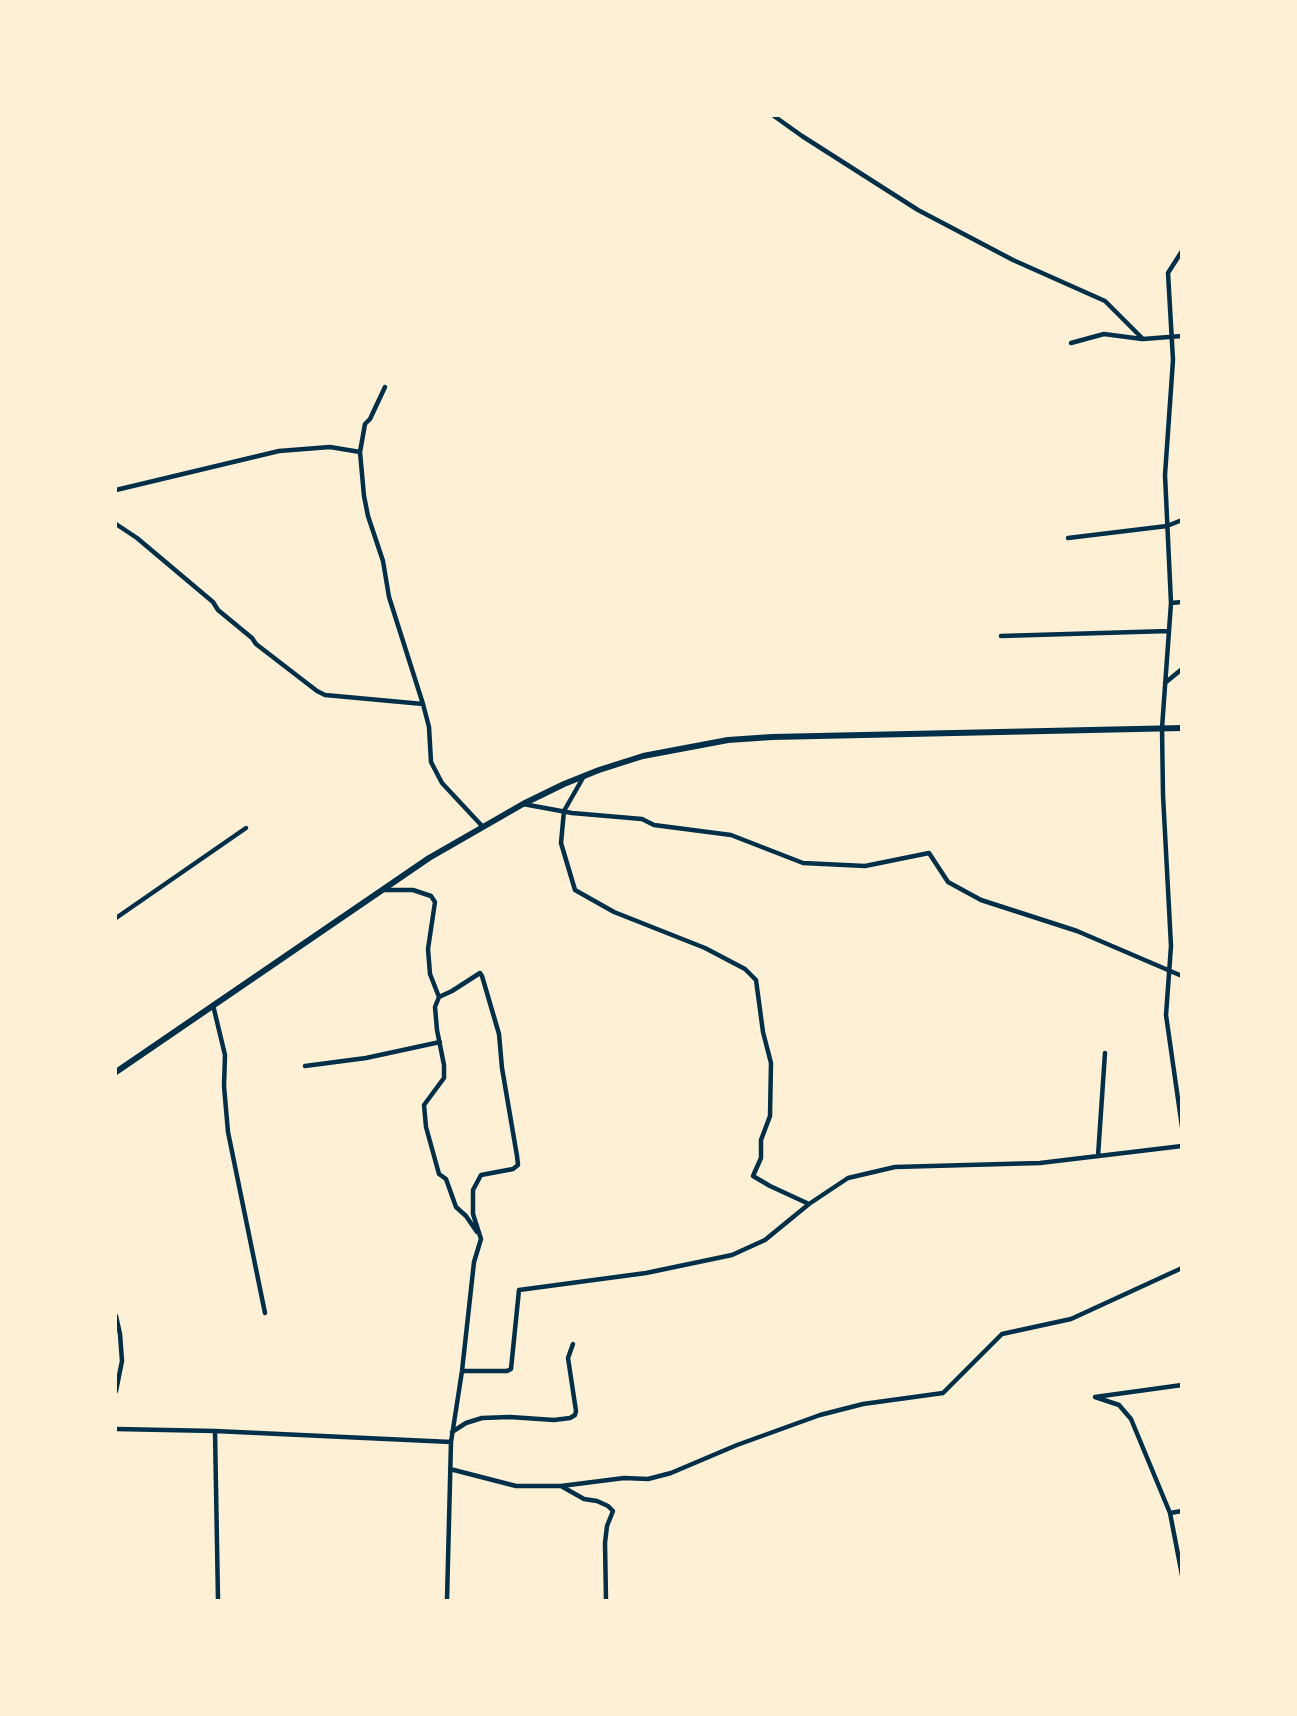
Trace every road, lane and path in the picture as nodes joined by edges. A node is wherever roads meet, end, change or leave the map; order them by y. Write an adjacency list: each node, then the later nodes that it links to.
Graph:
1 (774, 116): 5 (street)
2 (1182, 251): 4 (street)
3 (1182, 336): 4 (street)
4 (1171, 337): 5 (street); 12 (street)
5 (1143, 339): 6 (street)
6 (1071, 343)
7 (385, 387): 8 (street)
8 (360, 452): 9 (street); 20 (street)
9 (116, 490)
10 (1182, 520): 12 (street)
11 (116, 524): 20 (street)
12 (1167, 526): 13 (street); 15 (street)
13 (1068, 538)
14 (1182, 602): 15 (street)
15 (1171, 603): 16 (street)
16 (1169, 631): 17 (street); 19 (street)
17 (1001, 636)
18 (1182, 669): 19 (street)
19 (1165, 683): 21 (street)
20 (423, 704): 26 (street)
21 (1162, 728): 22 (street); 23 (street); 30 (street)
22 (1182, 728)
23 (584, 776): 24 (street); 25 (street)
24 (523, 804): 25 (street); 26 (street)
25 (564, 811): 30 (street); 41 (street)
26 (483, 826): 28 (street)
27 (246, 828): 29 (street)
28 (381, 890): 32 (street); 33 (street)
29 (116, 918)
30 (1170, 969): 31 (street); 38 (street)
31 (1182, 975)
32 (439, 997): 34 (street); 42 (street)
33 (213, 1005): 37 (street); 44 (street)
34 (440, 1042): 36 (street); 42 (street)
35 (1105, 1053): 40 (street)
36 (305, 1066)
37 (116, 1072)
38 (1182, 1127)
39 (1182, 1146): 40 (street)
40 (1098, 1156): 41 (street)
41 (809, 1204): 47 (street)
42 (481, 1239): 47 (street)
43 (1182, 1268): 55 (street)
44 (265, 1313)
45 (116, 1316): 49 (street)
46 (573, 1344): 52 (street)
47 (462, 1371): 52 (street)
48 (1182, 1385): 57 (street)
49 (116, 1391)
50 (116, 1429): 51 (street)
51 (214, 1431): 53 (street); 59 (street)
52 (452, 1432): 53 (street)
53 (451, 1443): 54 (street)
54 (450, 1468): 55 (street); 60 (street)
55 (561, 1486): 61 (street)
56 (1182, 1511): 57 (street)
57 (1170, 1513): 58 (street)
58 (1182, 1575)
59 (218, 1600)
60 (447, 1600)
61 (606, 1600)

